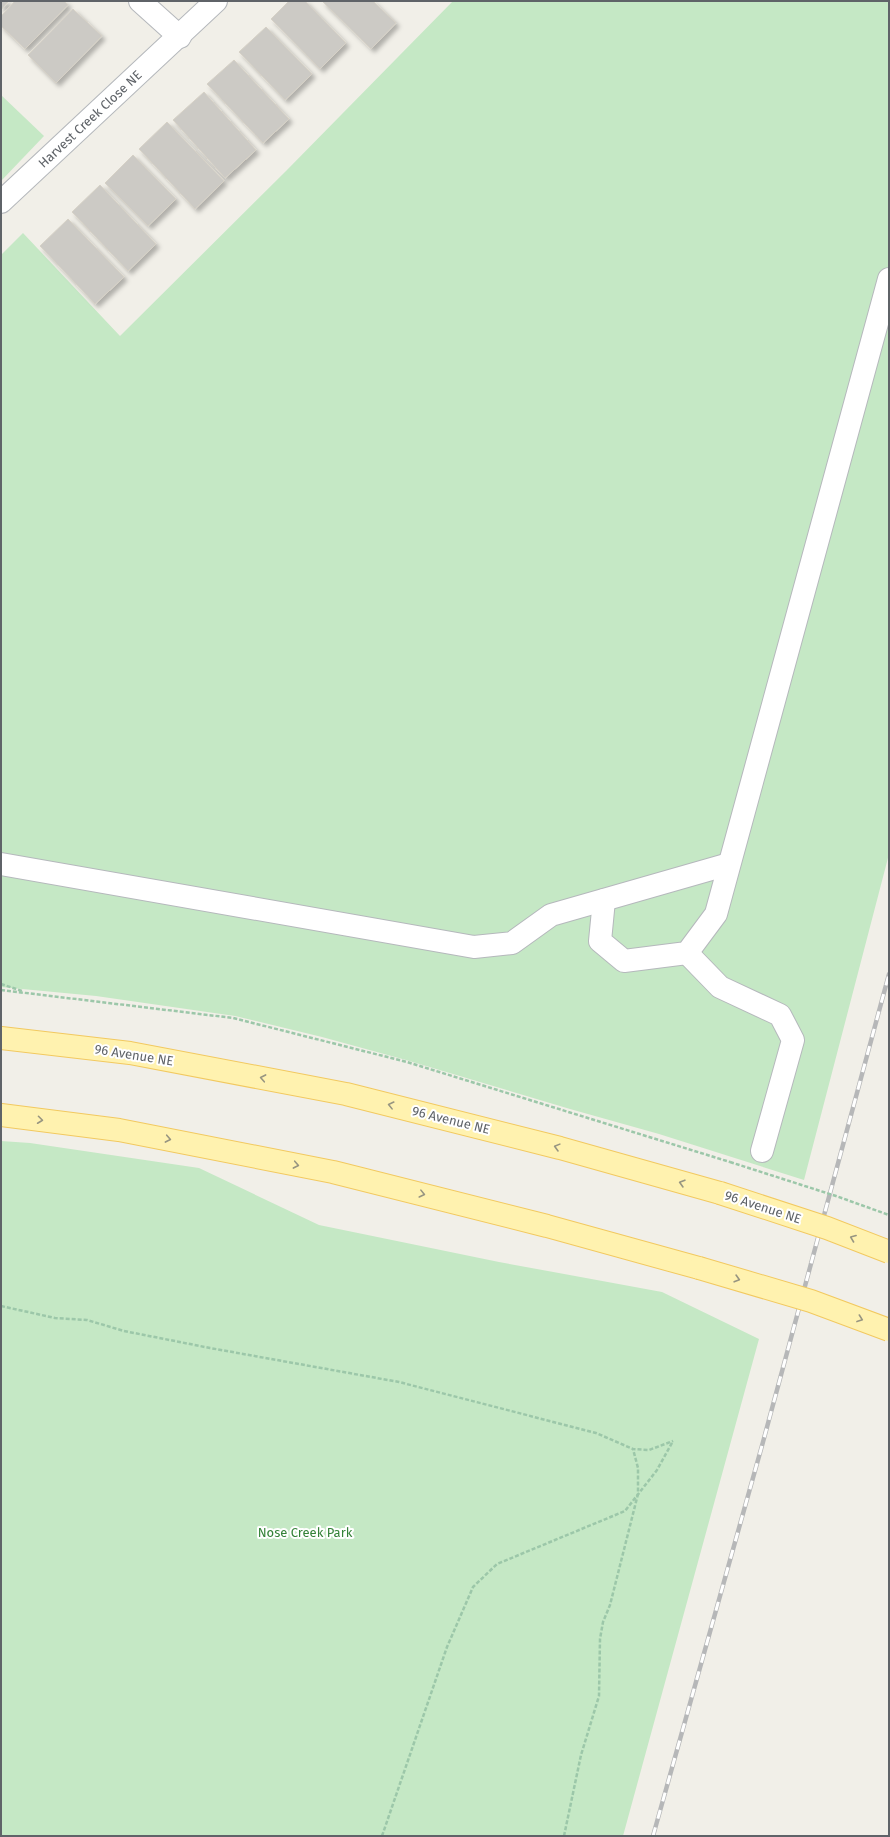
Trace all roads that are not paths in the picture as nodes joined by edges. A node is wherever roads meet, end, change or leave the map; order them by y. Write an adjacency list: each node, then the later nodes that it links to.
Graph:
1 (140, 1): 3 (street)
2 (216, 1): 3 (street, Harvest Creek Close NE)
3 (180, 37): 4 (street, Harvest Creek Close NE)
4 (1, 202)
5 (889, 279): 7 (street)
6 (1, 864): 8 (street)
7 (729, 864): 8 (street); 9 (street)
8 (604, 900): 9 (street)
9 (687, 953): 12 (street)
10 (1, 1038): 13 (main road, 96 Avenue NE, one-way to 10, bridge)
11 (1, 1115): 14 (main road, one-way to 14, bridge)
12 (762, 1151)
13 (889, 1252)
14 (889, 1330)

